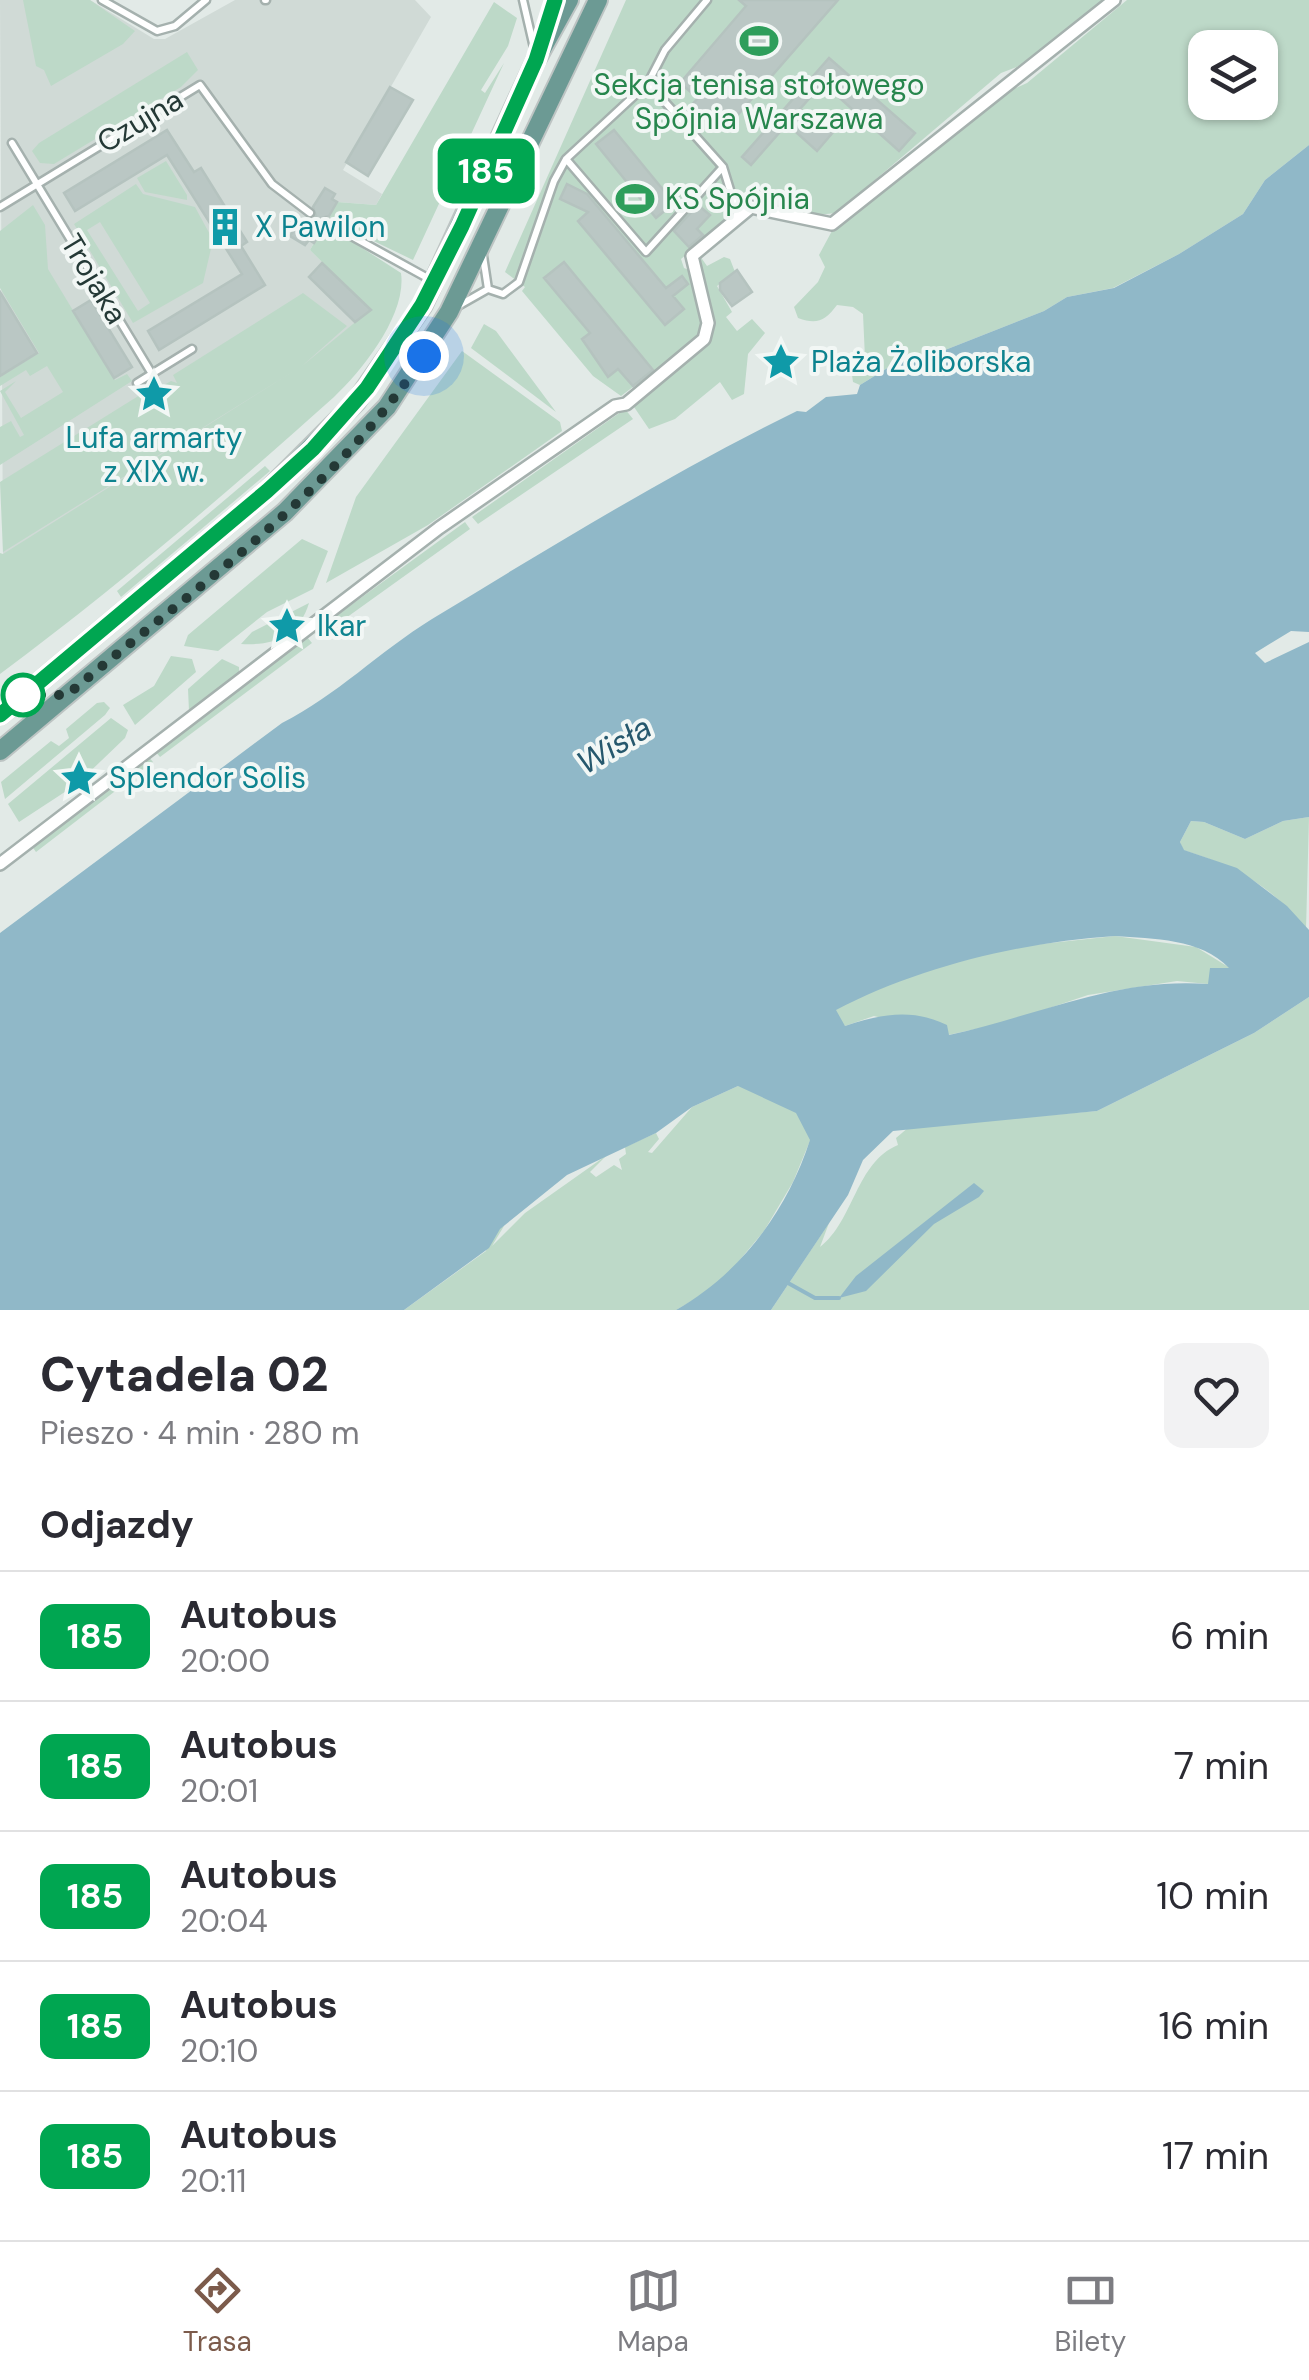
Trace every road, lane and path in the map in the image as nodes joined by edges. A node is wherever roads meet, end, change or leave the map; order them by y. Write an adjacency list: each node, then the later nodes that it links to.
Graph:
1 (102, 0): 2 (lane)
2 (206, 0)
3 (523, 0): 9 (lane)
4 (555, 0): 9 (main road)
5 (570, 0): 9 (main road)
6 (598, 0): 19 (main road)
7 (707, 0): 10 (lane)
8 (1114, 0): 17 (street)
9 (536, 60): 20 (main road)
10 (648, 82): 12 (lane); 13 (lane)
11 (12, 142): 14 (lane, Trojaka)
12 (566, 159): 13 (lane); 21 (lane)
13 (723, 167): 17 (lane)
14 (38, 184): 15 (lane); 16 (lane, Czujna); 24 (lane, Trojaka)
15 (0, 206)
16 (310, 213)
17 (739, 218): 28 (street)
18 (326, 222): 20 (lane)
19 (482, 244): 21 (lane); 22 (main road)
20 (434, 282): 26 (main road)
21 (488, 288): 22 (lane)
22 (449, 312): 27 (main road)
23 (192, 348): 24 (lane)
24 (152, 374): 25 (lane)
25 (137, 383)
26 (0, 715)
27 (0, 752)
28 (0, 864)

